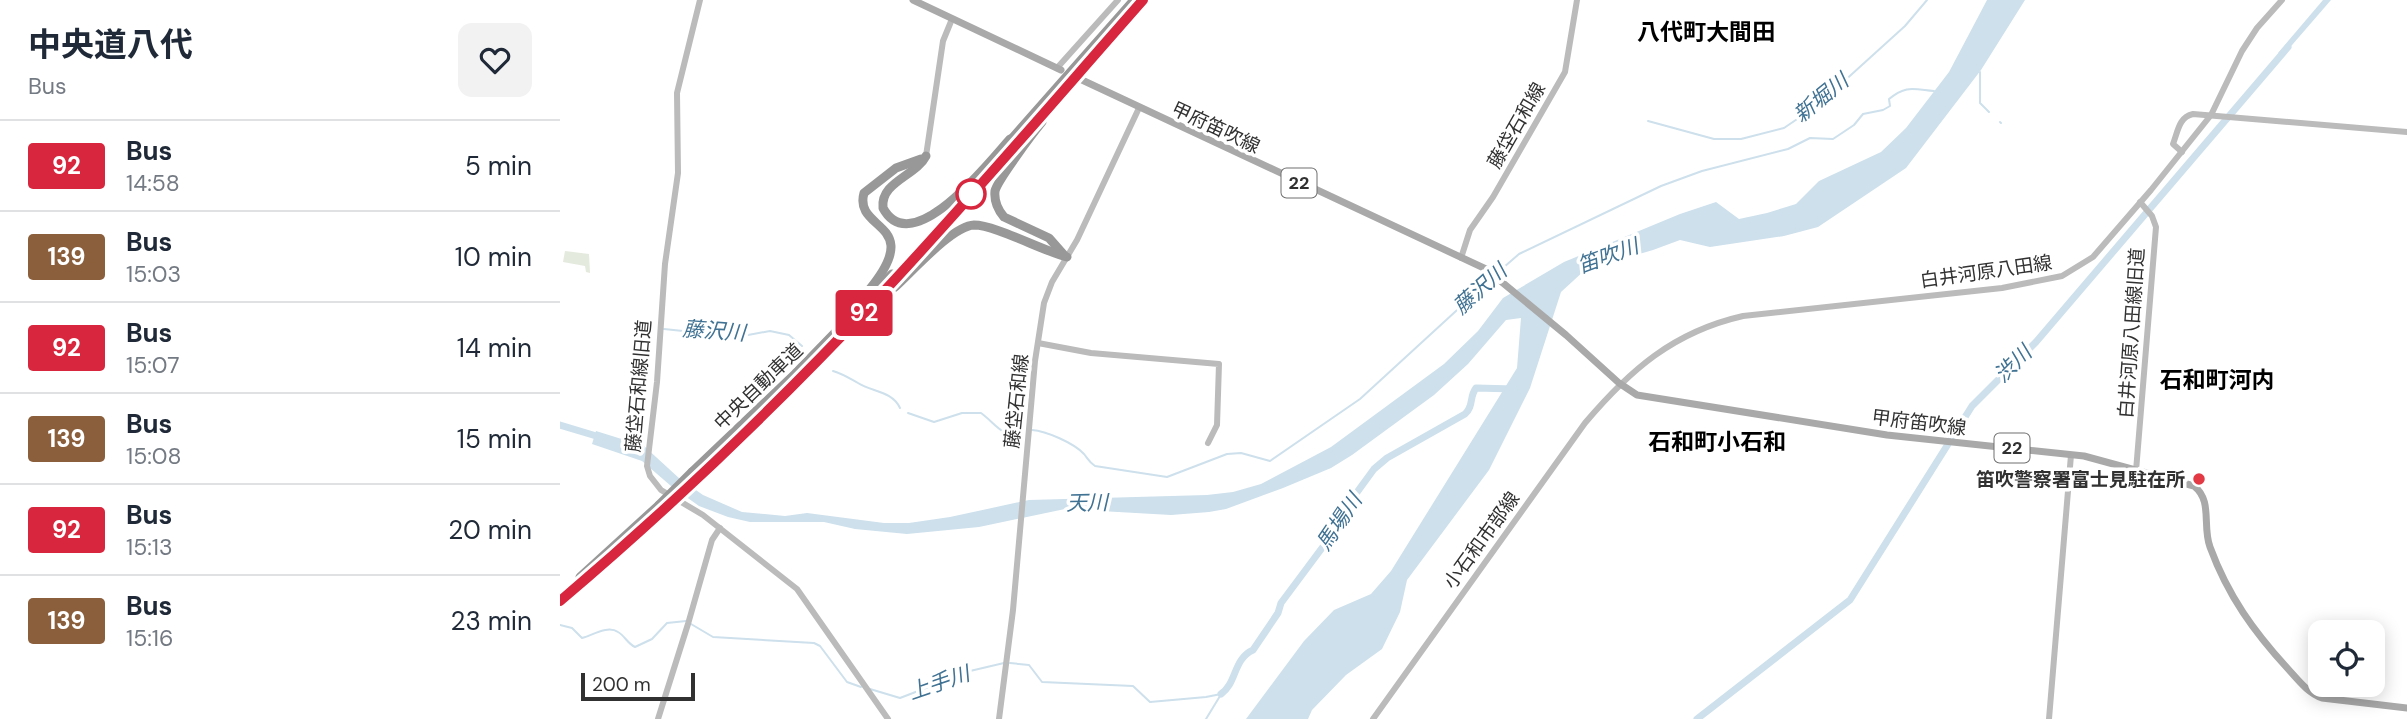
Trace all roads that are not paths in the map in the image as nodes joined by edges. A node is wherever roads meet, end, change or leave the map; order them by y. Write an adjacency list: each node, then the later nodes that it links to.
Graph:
1 (700, 0): 30 (main road, 藤垈石和線旧道)
2 (913, 0): 8 (main road)
3 (1118, 0): 10 (main road)
4 (1134, 0): 13 (highway, 中央自動車道)
5 (1143, 0): 9 (highway, 中央自動車道)
6 (1577, 0): 20 (main road, 藤垈石和線)
7 (2282, 0): 14 (main road, 白井河原八田線)
8 (952, 19): 10 (main road); 17 (main road)
9 (1086, 65): 19 (highway); 23 (highway, 中央自動車道)
10 (1059, 69)
11 (1082, 80): 12 (main road, 甲府笛吹線 / 22)
12 (1139, 108): 19 (main road, 藤垈石和線); 20 (main road, 甲府笛吹線 / 22)
13 (1038, 109): 17 (highway); 21 (highway, 中央自動車道)
14 (2211, 115): 15 (main road); 16 (main road, 白井河原八田線); 16 (main road)
15 (2407, 132)
16 (2182, 152): 18 (main road, 白井河原八田線)
17 (926, 156): 21 (highway)
18 (2143, 204): 24 (main road, 白井河原八田線); 27 (main road, 白井河原八田線旧道)
19 (1067, 257): 22 (main road, 藤垈石和線); 23 (highway)
20 (1461, 258): 24 (main road, 甲府笛吹線 / 22)
21 (834, 335): 28 (highway, 中央自動車道)
22 (1038, 343): 25 (main road); 36 (main road, 藤垈石和線)
23 (825, 354): 28 (highway, 中央自動車道)
24 (1617, 382): 26 (main road, 甲府笛吹線 / 22); 37 (main road, 小石和市部線)
25 (1208, 443)
26 (2071, 454): 27 (main road, 甲府笛吹線 / 22); 38 (main road)
27 (2137, 471): 33 (main road, 甲府笛吹線 / 22)
28 (695, 476): 29 (highway, 中央自動車道, bridge)
29 (662, 507): 31 (highway, 中央自動車道); 32 (highway, 中央自動車道)
30 (720, 528): 34 (main road); 35 (main road, 藤垈石和線旧道)
31 (560, 594)
32 (560, 601)
33 (2407, 708)
34 (658, 719)
35 (888, 719)
36 (999, 719)
37 (1373, 719)
38 (2049, 719)

